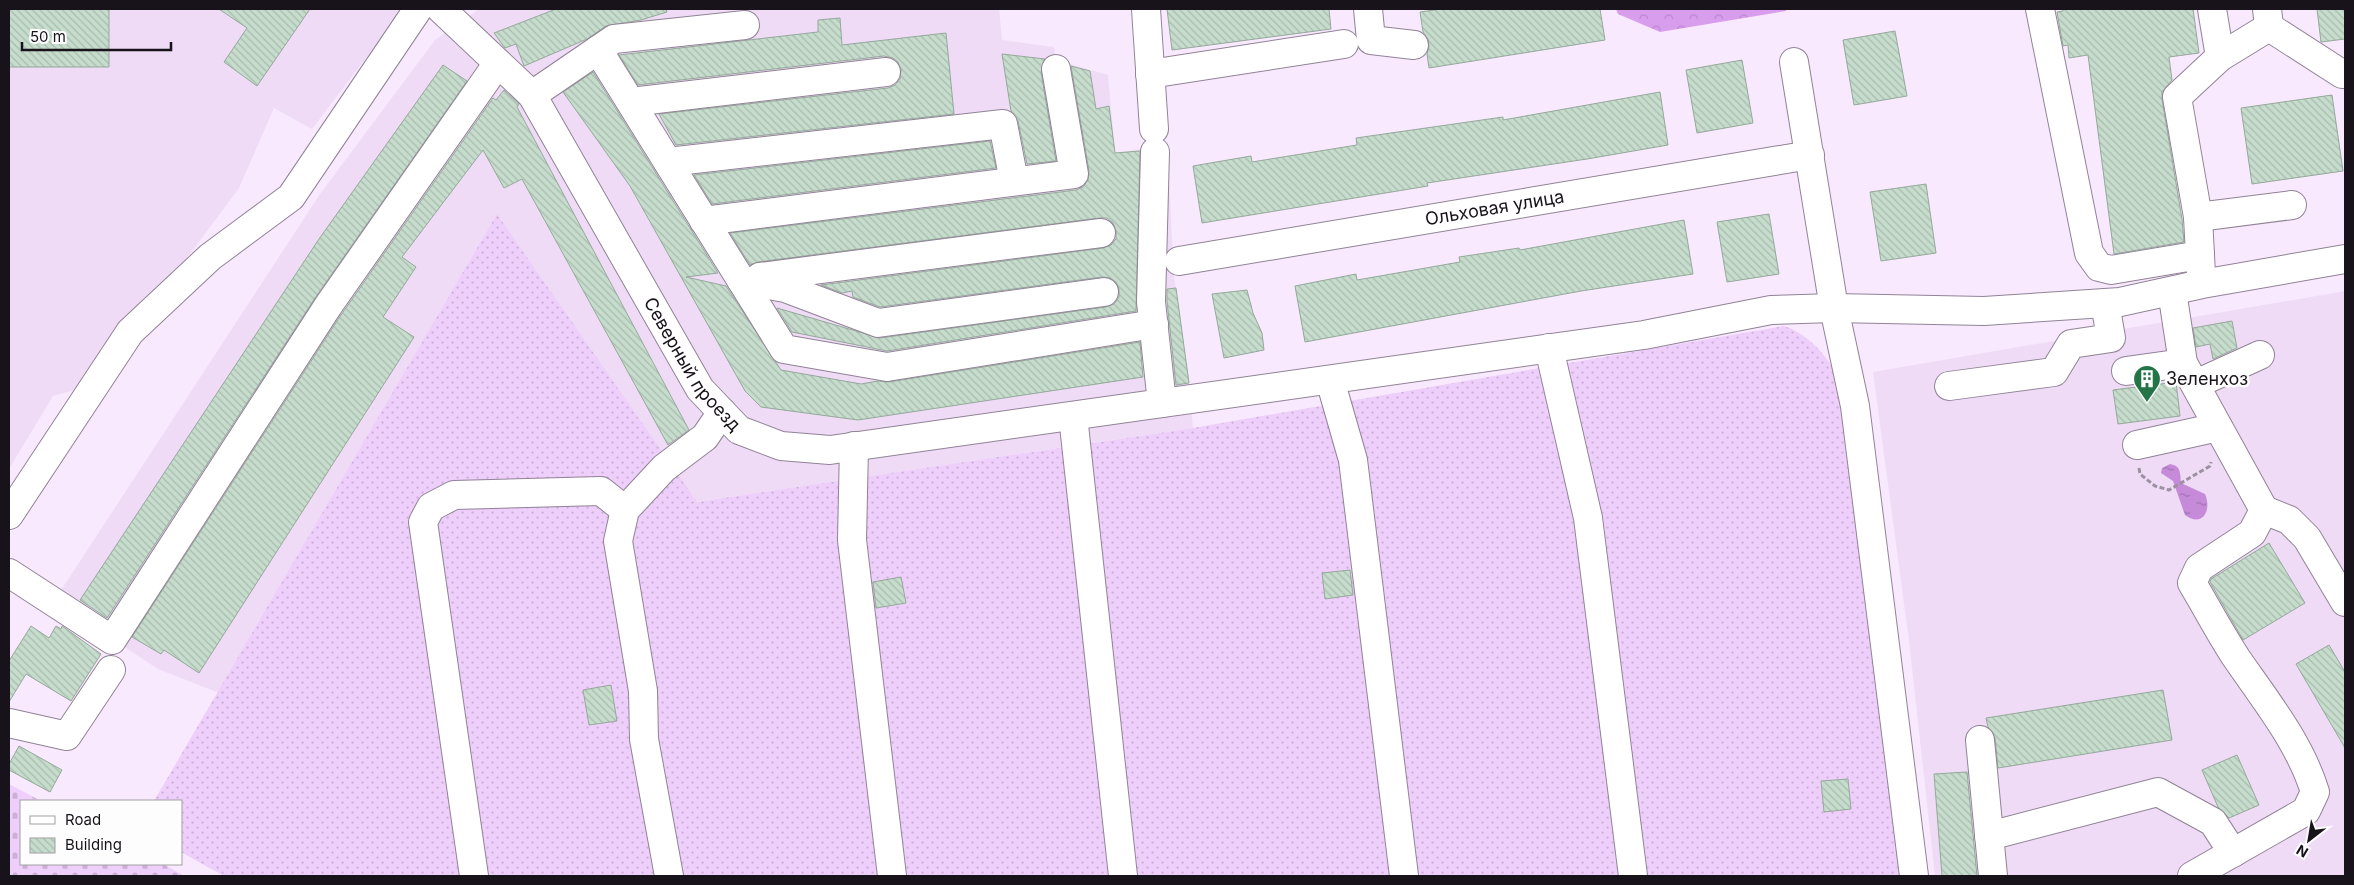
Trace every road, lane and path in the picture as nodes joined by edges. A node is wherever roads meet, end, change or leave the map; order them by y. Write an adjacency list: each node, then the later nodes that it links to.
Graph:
1 (418, 9): 52 (street)
2 (441, 9): 14 (street, Северный проезд)
3 (1146, 9): 17 (street)
4 (1368, 9): 10 (street)
5 (2040, 9): 28 (street)
6 (2212, 9): 12 (street)
7 (2268, 18): 12 (street); 18 (street)
8 (745, 25): 11 (street)
9 (1344, 44): 17 (street)
10 (1414, 45)
11 (598, 50): 19 (street); 20 (street)
12 (2220, 57): 25 (street)
13 (1794, 62): 21 (street)
14 (498, 63): 19 (street, Северный проезд); 53 (street)
15 (1056, 69): 23 (street)
16 (886, 72): 20 (street)
17 (1150, 74): 37 (street)
18 (2345, 74)
19 (532, 95): 45 (street, Северный проезд)
20 (631, 102): 22 (street)
21 (1810, 155): 30 (street, Ольховая улица); 36 (street)
22 (668, 162): 23 (street); 26 (street)
23 (1014, 181): 26 (street)
24 (2292, 204): 25 (street)
25 (2198, 217): 28 (street)
26 (704, 221): 31 (street)
27 (1101, 233): 31 (street)
28 (2200, 256): 32 (street)
29 (2345, 259): 32 (street, Северный проезд)
30 (1179, 260)
31 (741, 280): 34 (street); 37 (street)
32 (2202, 284): 33 (street, Северный проезд)
33 (2172, 291): 35 (street, Северный проезд); 41 (street)
34 (1104, 292)
35 (2105, 303): 36 (street, Северный проезд); 43 (street)
36 (1834, 308): 38 (street, Северный проезд); 66 (street)
37 (1154, 324): 44 (street)
38 (1549, 348): 42 (street, Северный проезд); 65 (street)
39 (2260, 356): 41 (street)
40 (2126, 371): 41 (street)
41 (2190, 373): 47 (street)
42 (1330, 380): 44 (street, Северный проезд); 64 (street)
43 (1949, 386)
44 (1156, 404): 46 (street, Северный проезд)
45 (722, 412): 49 (street, Северный проезд); 50 (street)
46 (1073, 416): 49 (street, Северный проезд); 63 (street)
47 (2218, 428): 48 (street); 48 (path); 51 (street)
48 (2137, 445)
49 (854, 446): 62 (street)
50 (625, 510): 60 (street); 61 (street)
51 (2264, 510): 54 (street); 59 (street)
52 (9, 515)
53 (9, 573)
54 (2345, 602)
55 (111, 670): 56 (street)
56 (9, 723)
57 (1980, 740): 58 (street)
58 (1989, 836): 59 (street); 67 (street)
59 (2233, 853): 68 (street)
60 (474, 876)
61 (668, 876)
62 (892, 876)
63 (1123, 876)
64 (1404, 876)
65 (1633, 876)
66 (1914, 876)
67 (1993, 876)
68 (2192, 876)

